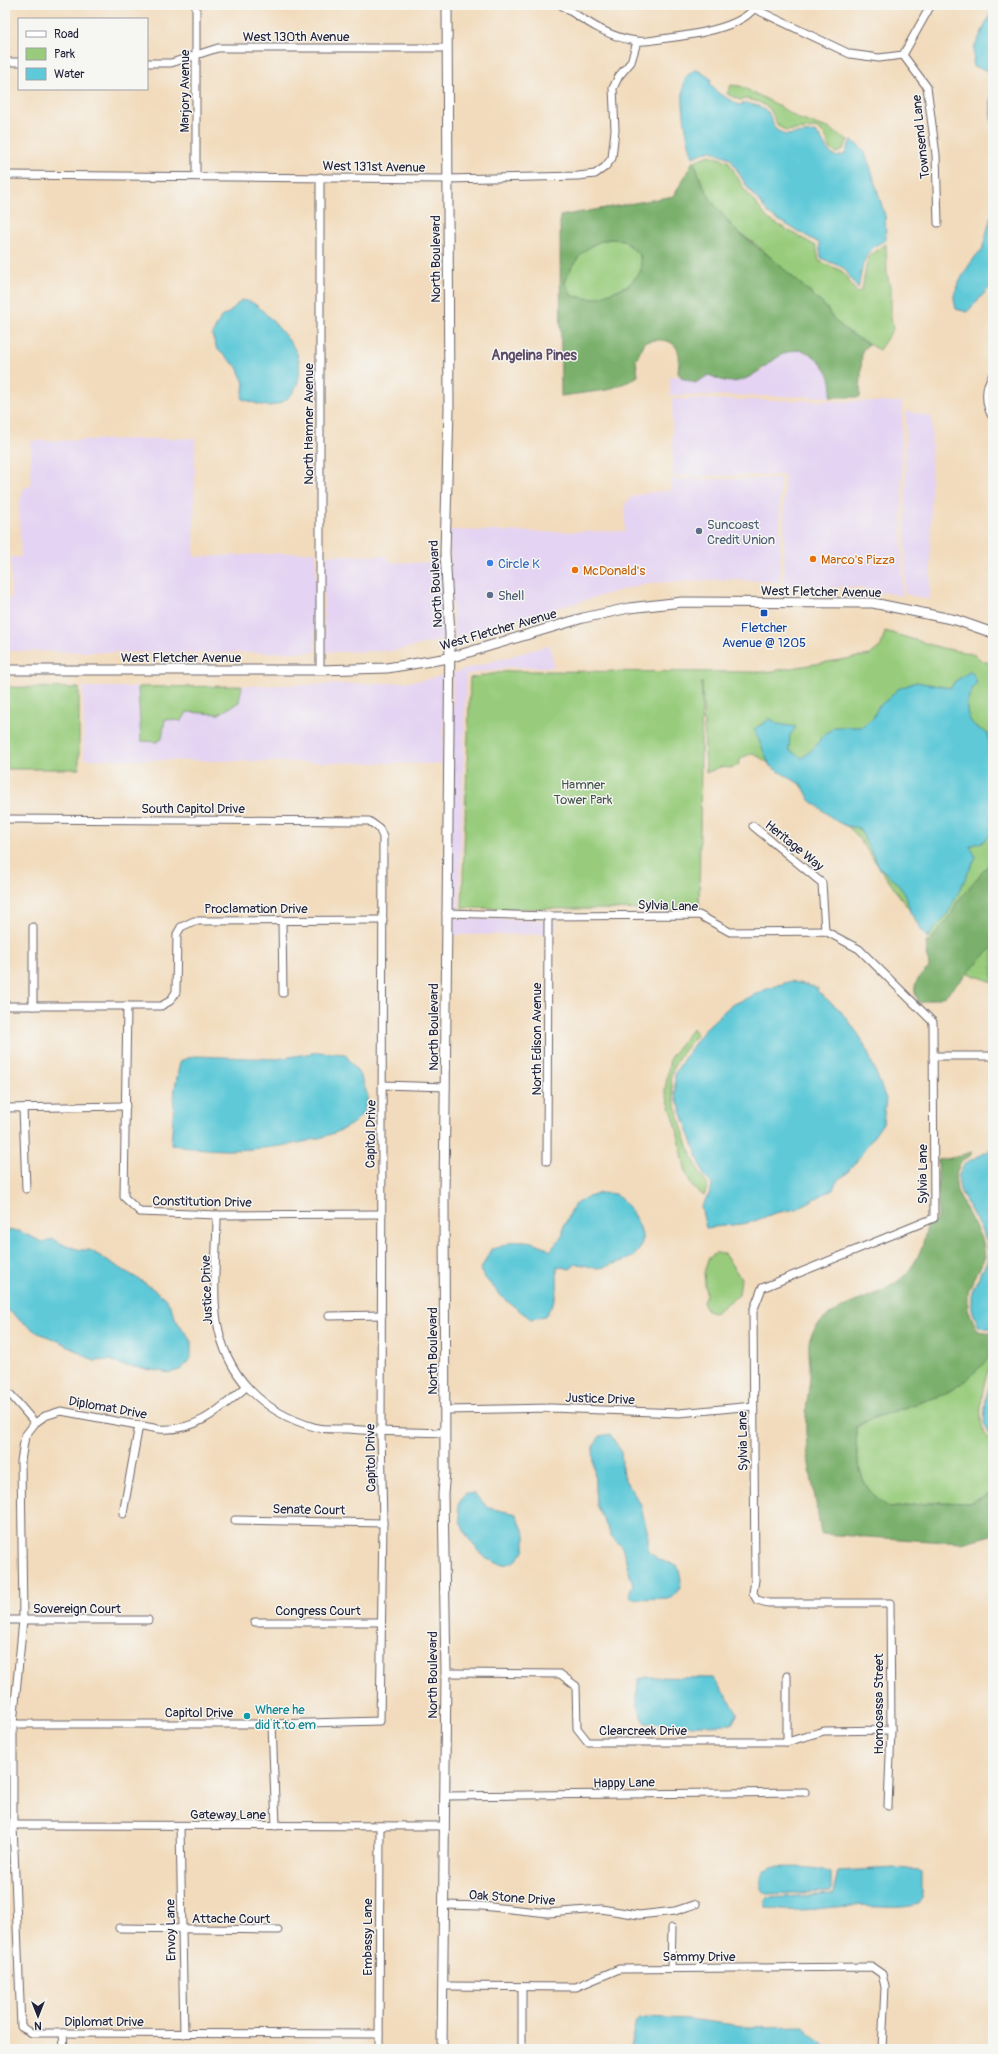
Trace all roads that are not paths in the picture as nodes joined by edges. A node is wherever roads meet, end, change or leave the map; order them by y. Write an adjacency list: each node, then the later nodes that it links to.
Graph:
1 (196, 5): 8 (street, Marjory Avenue)
2 (447, 5): 7 (street, North Boulevard)
3 (561, 5): 6 (street)
4 (930, 5): 9 (street)
5 (756, 7): 6 (street); 9 (street)
6 (637, 42): 16 (street, West 131st Avenue)
7 (447, 48): 8 (street, West 130th Avenue); 16 (street, North Boulevard)
8 (196, 54): 12 (street, West 130th Avenue); 14 (street, Marjory Avenue)
9 (903, 56): 17 (street, Townsend Lane)
10 (5, 62): 11 (street)
11 (18, 62)
12 (148, 63)
13 (5, 175): 14 (street, West 131st Avenue)
14 (196, 176): 15 (street, West 131st Avenue)
15 (320, 177): 16 (street, West 131st Avenue); 23 (street, North Hamner Avenue)
16 (447, 179): 21 (street, North Boulevard)
17 (938, 223)
18 (993, 375): 19 (street)
19 (993, 418)
20 (993, 633): 21 (street, West Fletcher Avenue)
21 (449, 658): 23 (street, West Fletcher Avenue); 27 (street, North Boulevard)
22 (5, 670): 23 (street, West Fletcher Avenue)
23 (320, 670)
24 (5, 819): 26 (street, South Capitol Drive)
25 (752, 826): 32 (street, Heritage Way)
26 (379, 828): 30 (street, Capitol Drive)
27 (446, 913): 28 (street, Sylvia Lane); 40 (street, North Boulevard)
28 (548, 916): 32 (street, Sylvia Lane); 44 (street, North Edison Avenue)
29 (282, 920): 30 (street, Proclamation Drive); 33 (street); 36 (street, Proclamation Drive)
30 (383, 920): 39 (street, Capitol Drive)
31 (33, 927): 35 (street)
32 (825, 931): 37 (street, Sylvia Lane)
33 (283, 993)
34 (5, 1006): 35 (street, Proclamation Drive)
35 (33, 1006): 36 (street, Proclamation Drive)
36 (127, 1006): 41 (street, Constitution Drive)
37 (933, 1056): 38 (street); 52 (street, Sylvia Lane)
38 (993, 1056)
39 (383, 1085): 40 (street); 46 (street, Capitol Drive)
40 (446, 1087): 53 (street, North Boulevard)
41 (126, 1106): 43 (street); 47 (street, Constitution Drive)
42 (5, 1108): 43 (street)
43 (23, 1108): 45 (street)
44 (547, 1161)
45 (26, 1189)
46 (382, 1214): 47 (street, Constitution Drive); 48 (street, Capitol Drive)
47 (217, 1215): 50 (street, Justice Drive)
48 (382, 1315): 49 (street); 56 (street, Capitol Drive)
49 (329, 1316)
50 (246, 1387): 55 (street, Diplomat Drive); 56 (street, Justice Drive)
51 (12, 1395): 54 (street)
52 (753, 1406): 53 (street, Justice Drive); 61 (street, Sylvia Lane)
53 (445, 1410): 57 (street, North Boulevard)
54 (35, 1423): 55 (street, Diplomat Drive); 63 (street, Diplomat Drive)
55 (139, 1425): 58 (street)
56 (381, 1432): 57 (street, Justice Drive); 60 (street, Capitol Drive)
57 (445, 1433): 67 (street, North Boulevard)
58 (123, 1514)
59 (235, 1520): 60 (street, Senate Court)
60 (383, 1523): 66 (street, Capitol Drive)
61 (890, 1603): 71 (street, Homosassa Street)
62 (5, 1620): 63 (street, Sovereign Court)
63 (22, 1620): 64 (street, Sovereign Court); 69 (street, Diplomat Drive)
64 (148, 1620)
65 (255, 1622): 66 (street, Congress Court)
66 (382, 1622): 70 (street, Capitol Drive)
67 (446, 1673): 72 (street, Clearcreek Drive); 74 (street, North Boulevard)
68 (787, 1676): 72 (street)
69 (13, 1724): 70 (street, Capitol Drive); 76 (street, Diplomat Drive)
70 (272, 1724): 78 (street)
71 (891, 1730): 72 (street, Clearcreek Drive); 75 (street, Homosassa Street)
72 (787, 1742)
73 (805, 1792): 74 (street, Happy Lane)
74 (444, 1796): 80 (street, North Boulevard)
75 (888, 1806)
76 (13, 1825): 77 (street, Gateway Lane); 90 (street, Diplomat Drive)
77 (180, 1826): 78 (street, Gateway Lane); 85 (street, Envoy Lane)
78 (276, 1826): 79 (street, Gateway Lane)
79 (380, 1826): 80 (street, Gateway Lane); 92 (street, Embassy Lane)
80 (444, 1826): 82 (street, North Boulevard)
81 (696, 1904): 82 (street, Oak Stone Drive)
82 (444, 1905): 88 (street, North Boulevard)
83 (119, 1928): 85 (street, Attache Court)
84 (672, 1928): 87 (street)
85 (183, 1930): 86 (street, Attache Court); 91 (street, Envoy Lane)
86 (278, 1930)
87 (671, 1968): 89 (street, Sammy Drive); 97 (street, Sammy Drive)
88 (443, 1986): 89 (street, Sammy Drive); 95 (street, North Boulevard)
89 (522, 1987): 96 (street)
90 (64, 2033): 91 (street, Diplomat Drive); 93 (street)
91 (184, 2034): 92 (street, Diplomat Drive)
92 (379, 2034): 94 (street, Embassy Lane)
93 (64, 2049)
94 (379, 2049)
95 (442, 2049)
96 (522, 2049)
97 (882, 2049)

